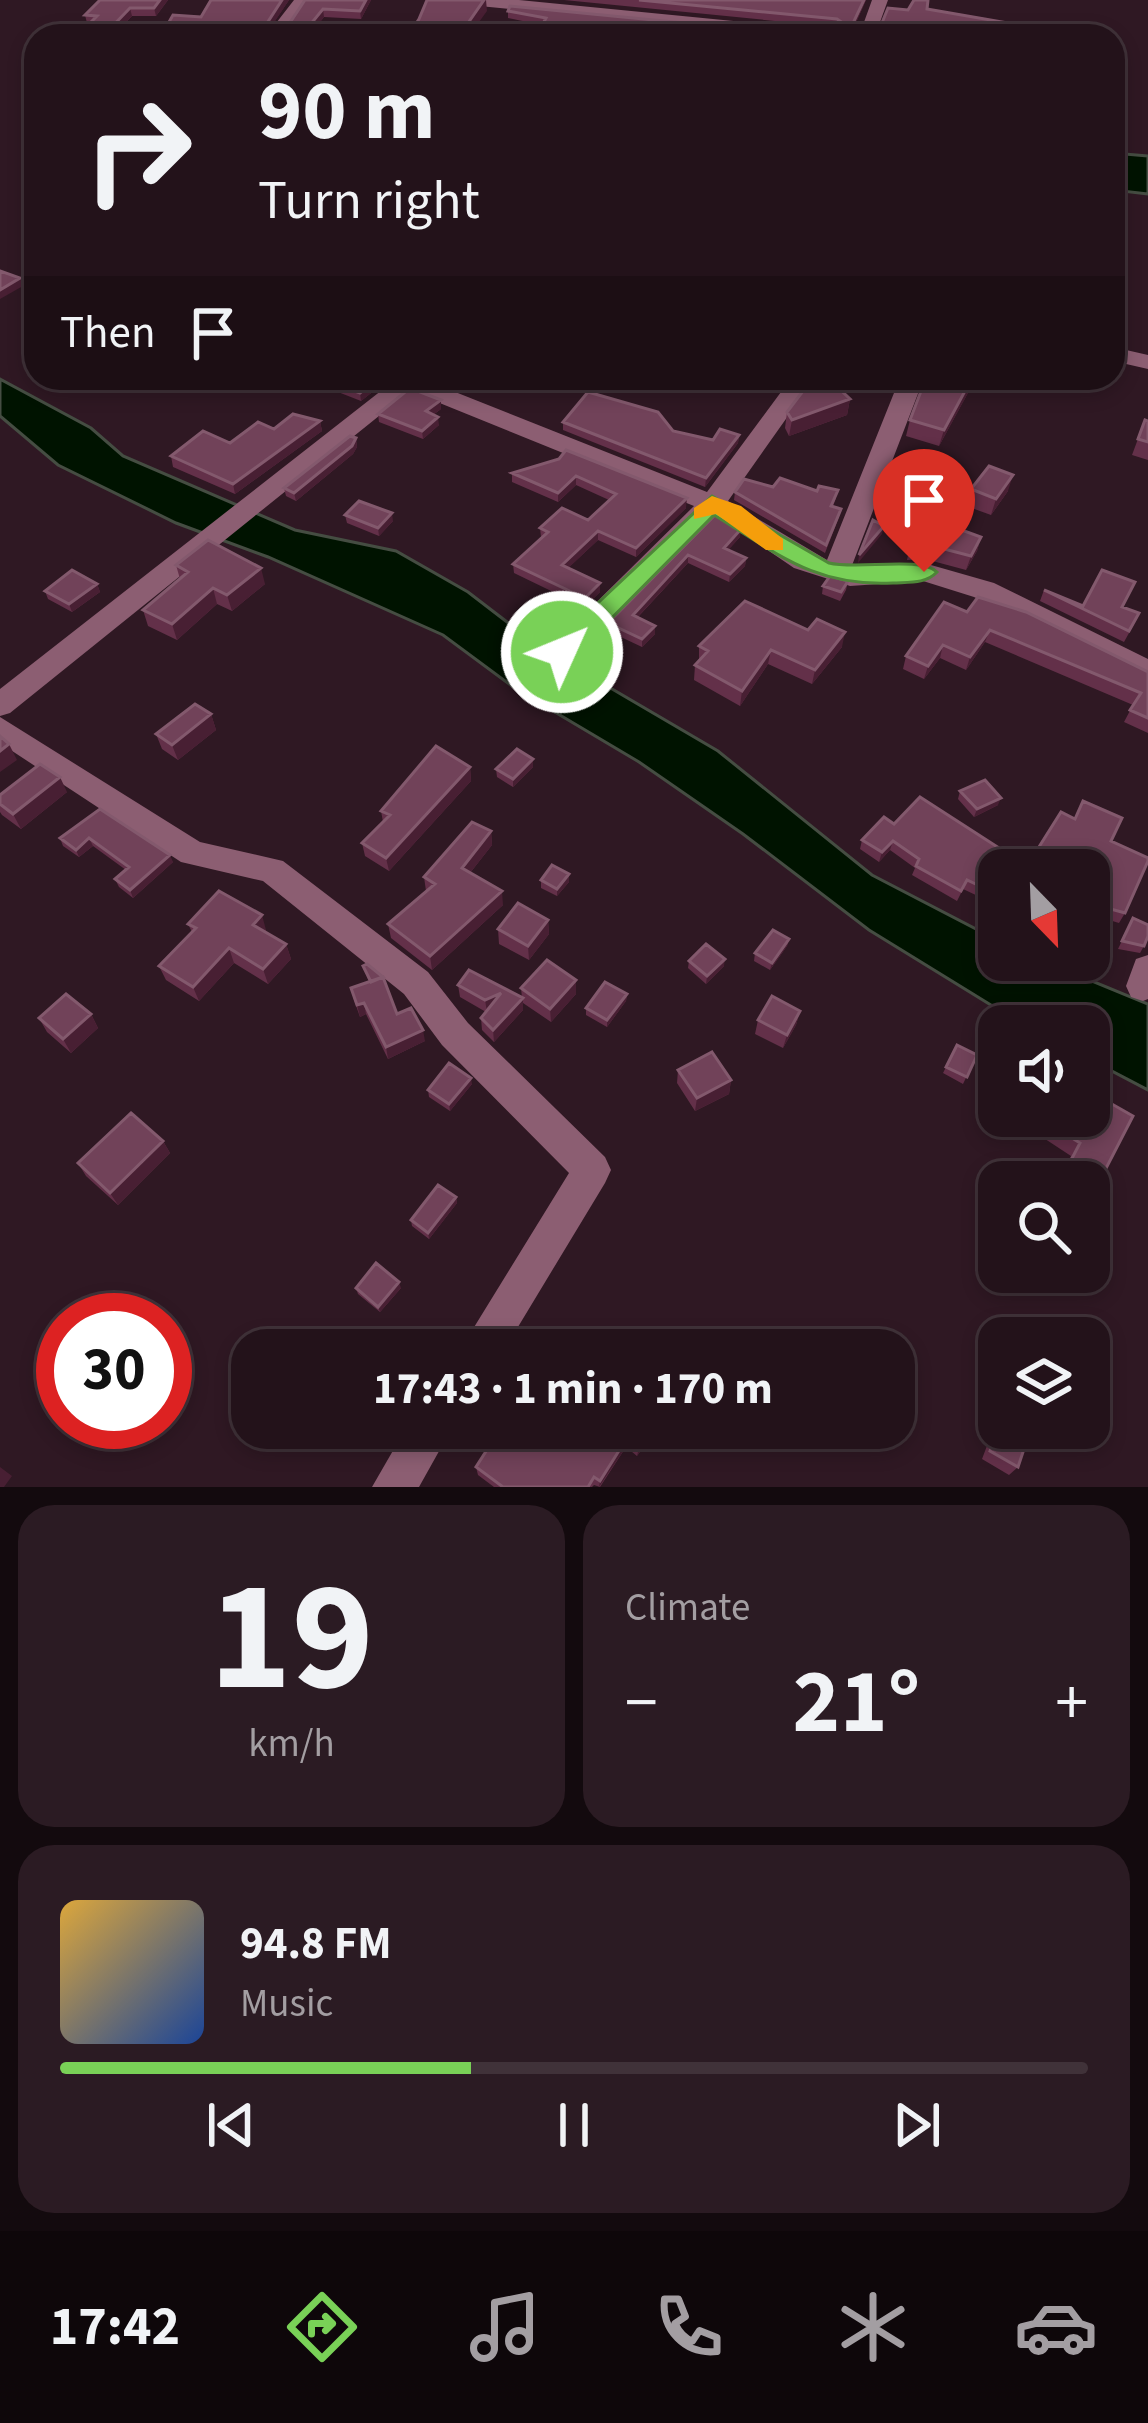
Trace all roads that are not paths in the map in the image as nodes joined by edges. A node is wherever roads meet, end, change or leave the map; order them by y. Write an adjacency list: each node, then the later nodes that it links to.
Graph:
1 (302, 0): 5 (street)
2 (469, 0): 3 (street)
3 (519, 2): 4 (street)
4 (649, 8): 6 (street)
5 (283, 24)
6 (756, 24)
7 (391, 390): 15 (street)
8 (428, 390): 11 (street)
9 (794, 390): 11 (street)
10 (906, 390): 12 (street)
11 (712, 504): 12 (street); 13 (street)
12 (835, 573): 14 (street)
13 (562, 652)
14 (1148, 670)
15 (0, 705)
16 (0, 728): 17 (street)
17 (494, 1329)
18 (418, 1449): 19 (street)
19 (394, 1487)

